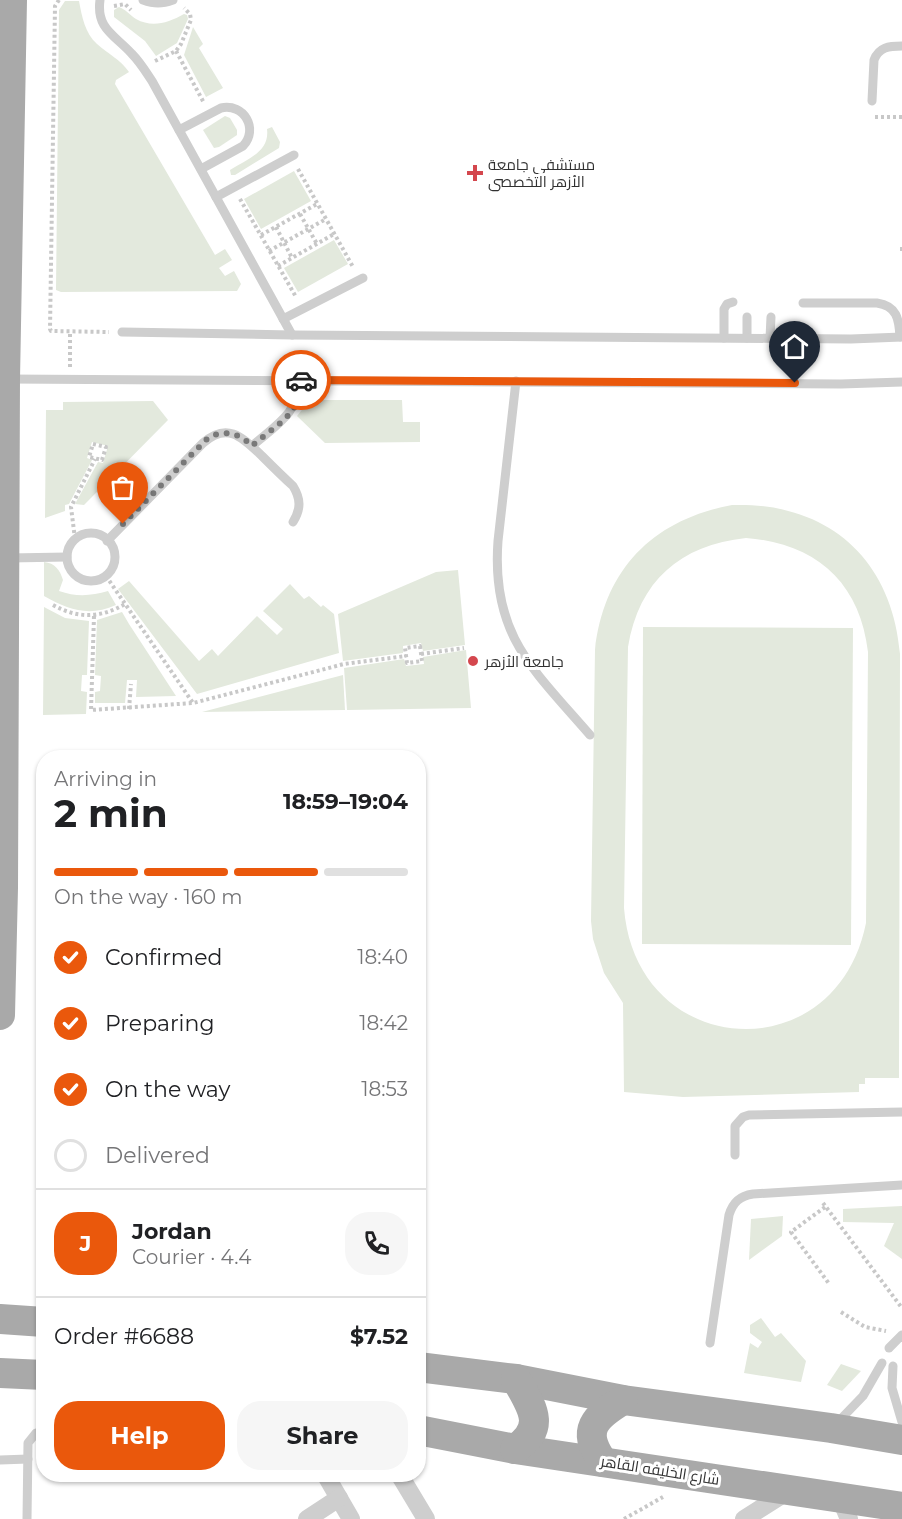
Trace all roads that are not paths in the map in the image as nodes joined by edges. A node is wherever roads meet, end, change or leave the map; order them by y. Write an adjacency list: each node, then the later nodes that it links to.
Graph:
1 (12, 0): 9 (main road)
2 (100, 0): 7 (lane)
3 (143, 0): 4 (lane)
4 (173, 0)
5 (902, 46): 6 (lane)
6 (872, 101)
7 (179, 130): 10 (lane); 10 (lane)
8 (294, 159): 11 (lane)
9 (4, 160): 24 (main road)
10 (201, 169): 11 (lane)
11 (219, 201): 15 (lane)
12 (363, 278): 15 (lane)
13 (733, 302): 21 (lane)
14 (804, 303): 20 (lane)
15 (281, 315): 19 (lane)
16 (747, 316): 22 (lane)
17 (771, 316): 23 (lane)
18 (122, 332): 19 (lane)
19 (292, 335): 21 (lane)
20 (901, 337): 23 (lane)
21 (724, 338): 22 (lane)
22 (747, 338): 23 (lane)
23 (770, 338)
24 (5, 379): 25 (lane); 32 (main road)
25 (301, 379): 26 (lane); 28 (lane)
26 (516, 381): 27 (lane); 33 (lane)
27 (902, 382)
28 (252, 446): 29 (lane); 30 (lane)
29 (292, 522)
30 (107, 541): 31 (lane); 31 (lane)
31 (67, 557): 32 (lane)
32 (4, 558): 34 (main road)
33 (590, 735)
34 (2, 788): 35 (main road)
35 (0, 1015)
36 (902, 1112): 37 (lane)
37 (735, 1155)
38 (902, 1185): 42 (lane)
39 (0, 1318): 40 (main road)
40 (36, 1321)
41 (899, 1335): 43 (lane)
42 (710, 1343)
43 (893, 1349)
44 (882, 1363): 50 (lane)
45 (893, 1366): 51 (lane)
46 (426, 1368): 49 (main road)
47 (0, 1373): 48 (main road)
48 (36, 1375)
49 (516, 1379): 52 (main road); 58 (main road)
50 (872, 1384): 51 (lane); 54 (lane)
51 (892, 1388): 53 (lane)
52 (623, 1400): 54 (main road); 61 (main road)
53 (902, 1422)
54 (831, 1428): 57 (main road)
55 (426, 1432): 58 (main road, شارع الخليفه القاهر)
56 (36, 1435): 59 (lane)
57 (902, 1440)
58 (515, 1449): 61 (main road, شارع الخليفه القاهر)
59 (28, 1459): 60 (lane); 68 (lane)
60 (0, 1460)
61 (603, 1462): 64 (main road, شارع الخليفه القاهر)
62 (330, 1482): 65 (street)
63 (404, 1482): 71 (street)
64 (790, 1490): 66 (main road, شارع الخليفه القاهر); 72 (street)
65 (339, 1498): 69 (street); 70 (street)
66 (844, 1508): 67 (main road, شارع الخليفه القاهر)
67 (902, 1508)
68 (27, 1519)
69 (308, 1519)
70 (351, 1519)
71 (426, 1519)
72 (744, 1519)

